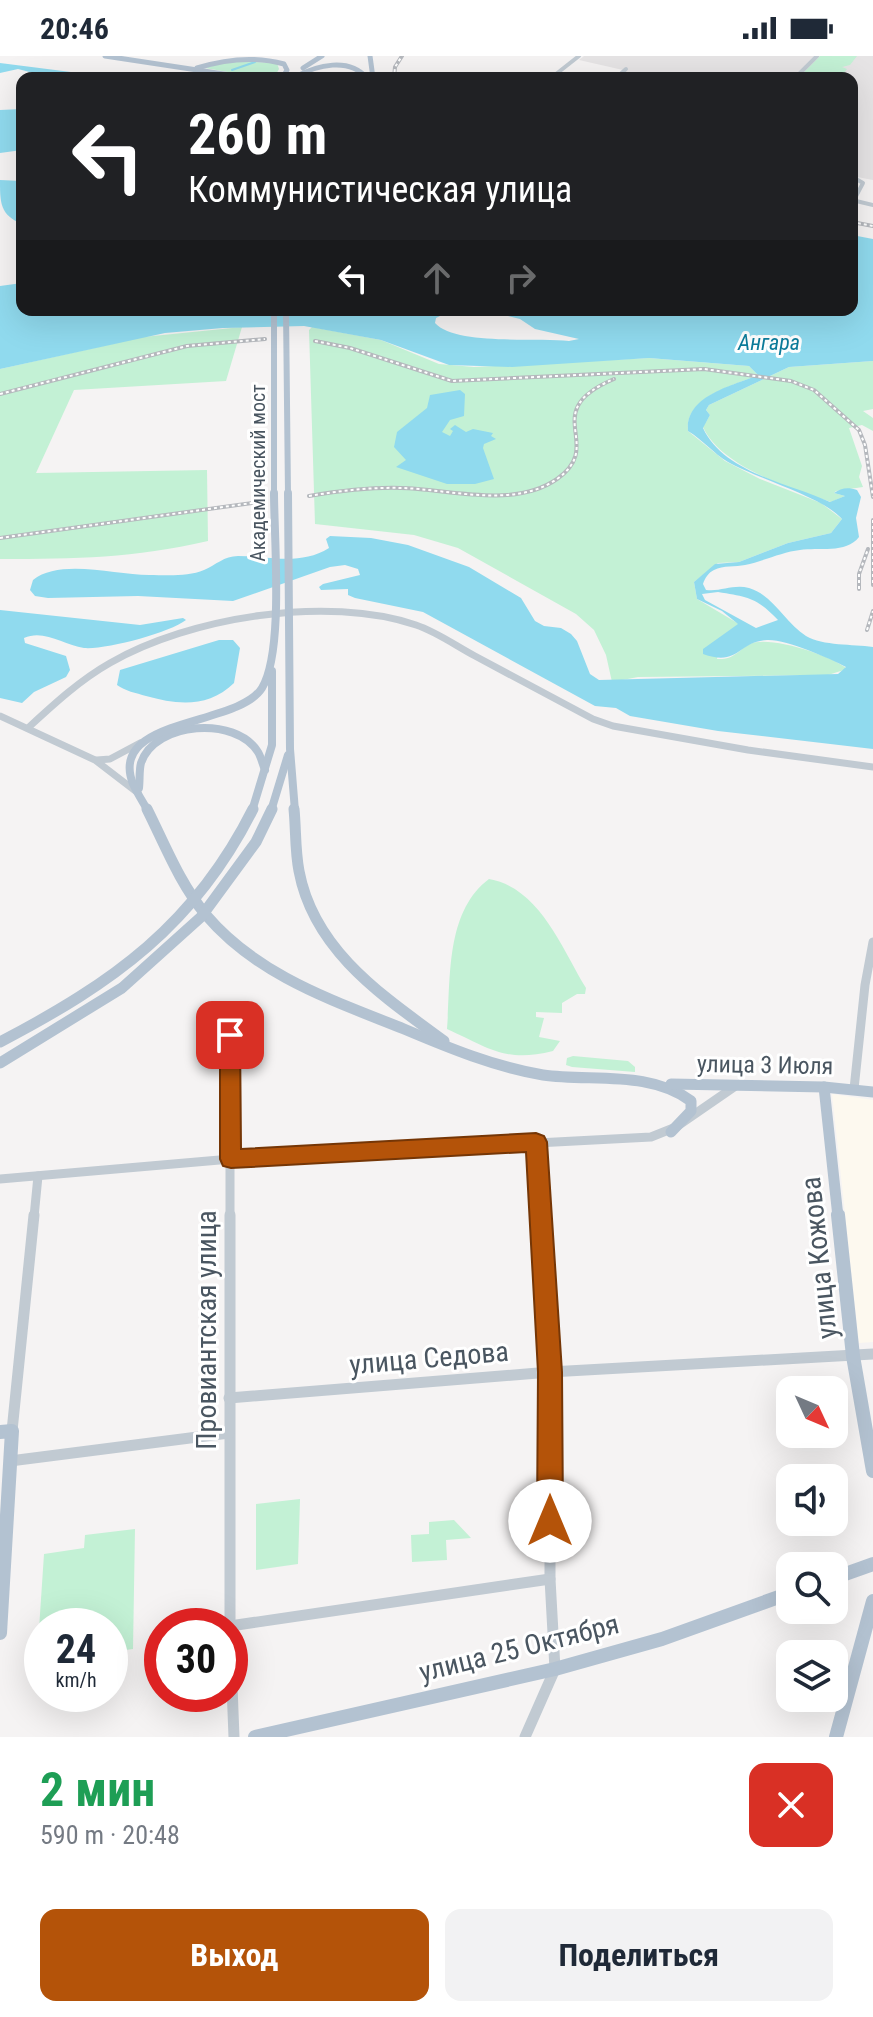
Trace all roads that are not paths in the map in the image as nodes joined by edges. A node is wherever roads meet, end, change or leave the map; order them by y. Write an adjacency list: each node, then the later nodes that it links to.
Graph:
1 (105, 56): 8 (main road)
2 (226, 56): 8 (main road)
3 (310, 56): 15 (main road)
4 (322, 56): 16 (main road)
5 (579, 56): 19 (street)
6 (817, 56): 21 (street)
7 (98, 57): 11 (main road)
8 (140, 61): 9 (main road)
9 (200, 68): 11 (main road); 13 (main road); 14 (main road)
10 (626, 69): 20 (street)
11 (188, 70): 12 (main road)
12 (200, 72)
13 (220, 72)
14 (286, 72)
15 (289, 72)
16 (302, 72)
17 (304, 72): 18 (main road)
18 (362, 72)
19 (559, 72)
20 (623, 72)
21 (801, 72)
22 (274, 316): 24 (main road, Академический мост)
23 (286, 316): 28 (main road, Академический мост)
24 (272, 657): 27 (main road); 31 (main road, Академический мост)
25 (0, 716): 26 (street)
26 (29, 727): 29 (street); 30 (street)
27 (140, 743): 29 (street); 32 (main road, улица 3 Июля)
28 (290, 749): 36 (main road); 37 (main road)
29 (95, 760): 32 (street)
30 (873, 767)
31 (265, 772): 32 (main road); 35 (main road, Академический мост)
32 (140, 795): 36 (main road, улица 3 Июля)
33 (873, 942): 41 (street)
34 (230, 1035): 45 (street, Провиантская улица)
35 (0, 1042)
36 (455, 1050): 38 (main road, улица 3 Июля)
37 (0, 1062)
38 (657, 1084): 39 (main road, улица 3 Июля); 43 (main road)
39 (738, 1085): 40 (main road, улица 3 Июля); 43 (street)
40 (824, 1087): 41 (main road, улица 3 Июля); 49 (main road, улица Кожова)
41 (854, 1089): 42 (main road, улица 3 Июля)
42 (873, 1092)
43 (671, 1132): 44 (street)
44 (536, 1142): 45 (street); 50 (street)
45 (231, 1159): 46 (street); 51 (street, Провиантская улица)
46 (38, 1176): 47 (street); 52 (street)
47 (0, 1179)
48 (873, 1354): 49 (street, улица Седова)
49 (853, 1356): 50 (street, улица Седова); 55 (main road, улица Кожова)
50 (550, 1372): 51 (street, улица Седова); 58 (street)
51 (229, 1398): 53 (street, Провиантская улица)
52 (6, 1432): 54 (main road)
53 (229, 1433): 54 (street); 61 (street, Провиантская улица)
54 (10, 1461): 63 (main road)
55 (873, 1471)
56 (873, 1564): 57 (main road)
57 (848, 1573)
58 (550, 1579): 62 (street); 64 (street)
59 (776, 1598): 64 (main road, улица 25 Октября)
60 (873, 1601): 69 (main road)
61 (230, 1608)
62 (248, 1623)
63 (0, 1633)
64 (555, 1669): 67 (main road, улица 25 Октября); 68 (street)
65 (233, 1712): 66 (street)
66 (234, 1737)
67 (255, 1737)
68 (525, 1737)
69 (836, 1737)

